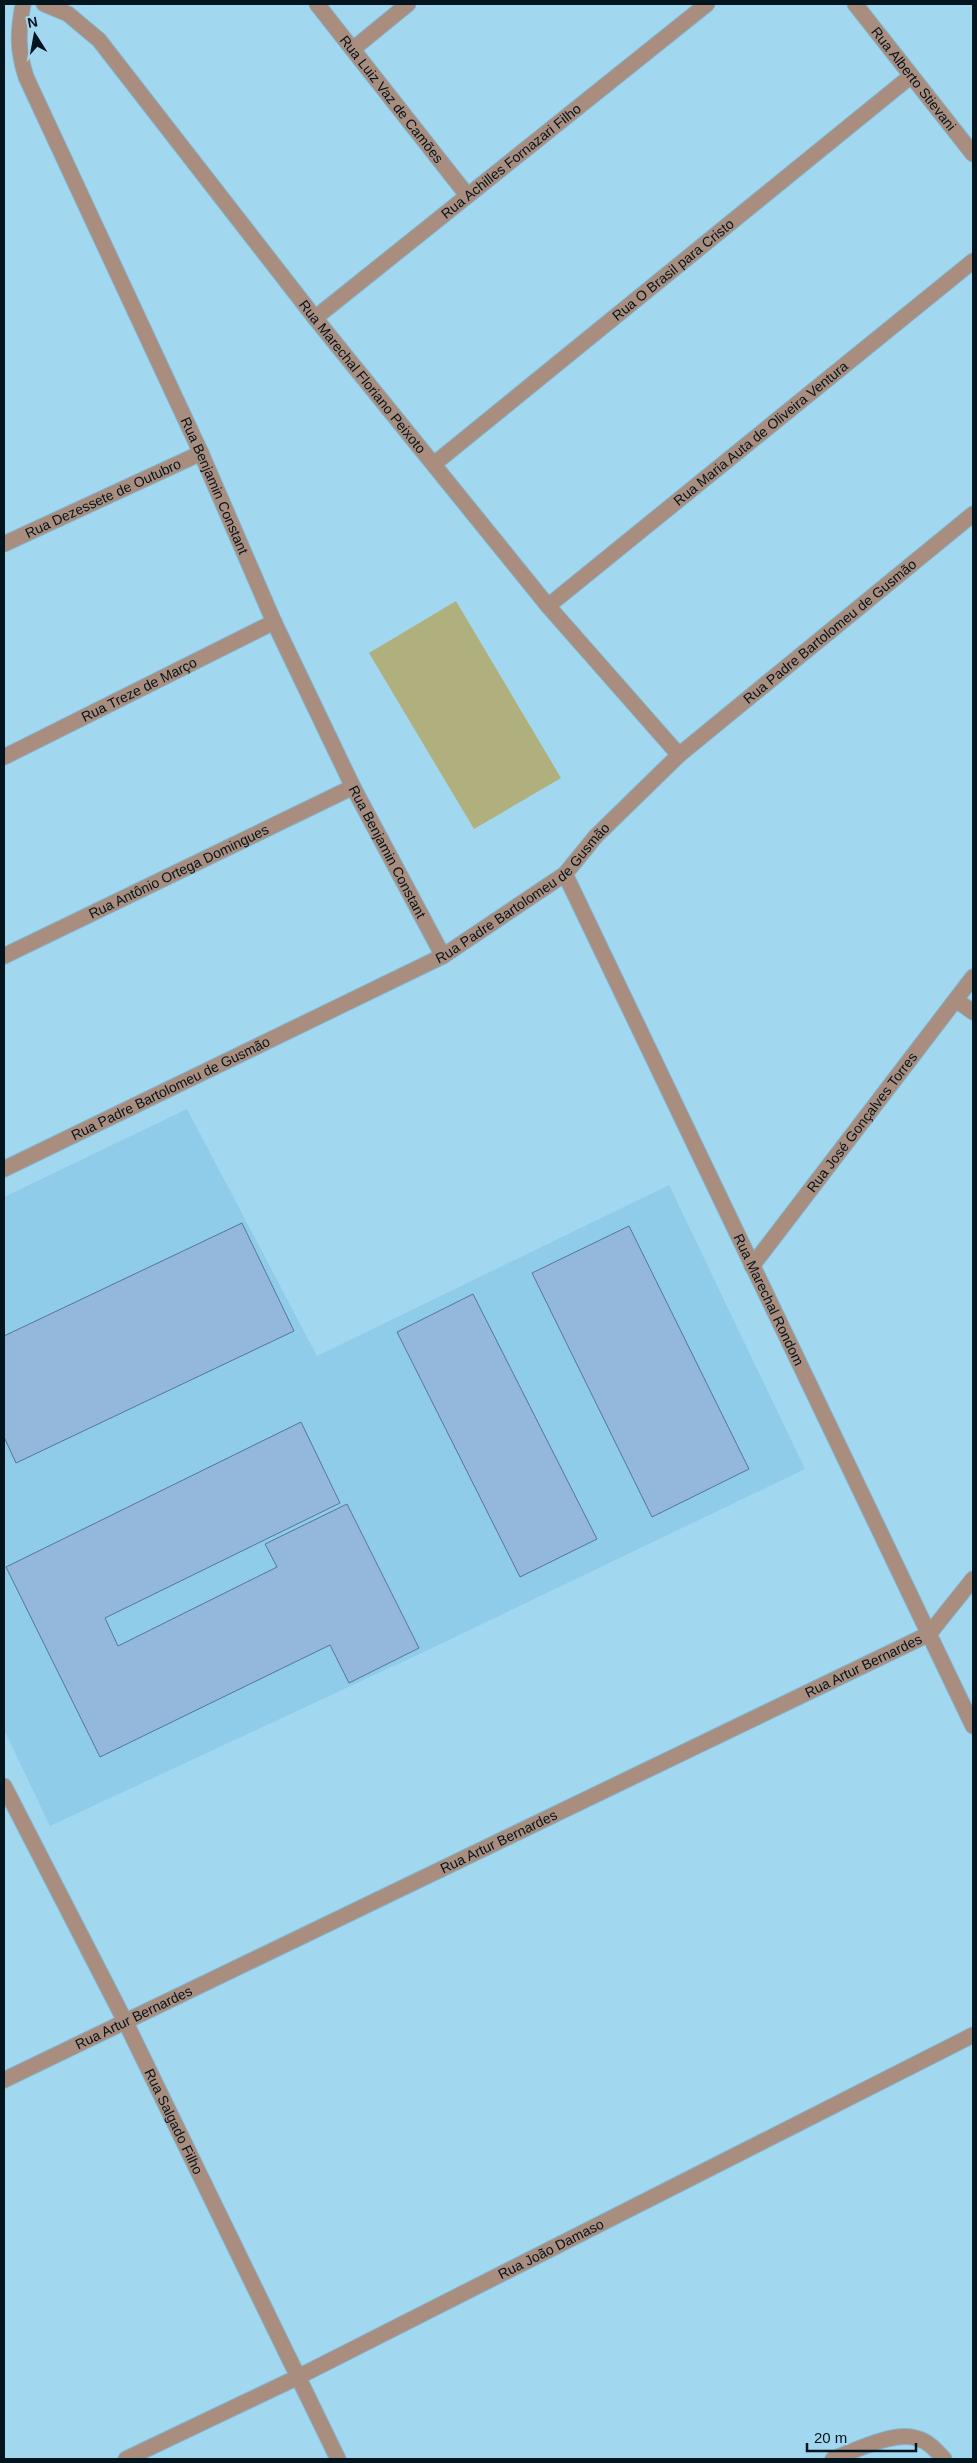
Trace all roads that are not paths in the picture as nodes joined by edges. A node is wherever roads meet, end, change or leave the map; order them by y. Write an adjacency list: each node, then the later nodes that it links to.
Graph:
1 (23, 4): 13 (street, Rua Benjamin Constant)
2 (44, 4): 12 (street, Rua Marechal Floriano Peixoto)
3 (317, 4): 7 (street, Rua Luiz Vaz de Camões)
4 (408, 4): 7 (street)
5 (707, 4): 10 (street, Rua Achilles Fornazari Filho)
6 (854, 4): 8 (street, Rua Alberto Stievani)
7 (352, 49): 10 (street, Rua Luiz Vaz de Camões)
8 (911, 76): 9 (street, Rua Alberto Stievani); 14 (street, Rua O Brasil para Cristo)
9 (973, 154)
10 (467, 196): 12 (street, Rua Achilles Fornazari Filho)
11 (973, 261): 17 (street, Rua Maria Auta de Oliveira Ventura)
12 (316, 318): 14 (street, Rua Marechal Floriano Peixoto)
13 (202, 453): 16 (street, Rua Dezessete de Outubro); 18 (street, Rua Benjamin Constant)
14 (434, 464): 17 (street, Rua Marechal Floriano Peixoto)
15 (973, 514): 19 (street, Rua Padre Bartolomeu de Gusmão)
16 (6, 538)
17 (548, 606): 19 (street, Rua Marechal Floriano Peixoto)
18 (274, 622): 20 (street, Rua Treze de Março); 21 (street, Rua Benjamin Constant)
19 (679, 755): 22 (street, Rua Padre Bartolomeu de Gusmão)
20 (4, 756)
21 (353, 787): 23 (street, Rua Antônio Ortega Domingues); 24 (street, Rua Benjamin Constant)
22 (566, 874): 24 (street, Rua Padre Bartolomeu de Gusmão); 29 (street, Rua Marechal Rondom)
23 (4, 956)
24 (444, 956): 28 (street, Rua Padre Bartolomeu de Gusmão)
25 (973, 977): 26 (street, Rua José Gonçalves Torres)
26 (956, 1000): 27 (street); 29 (street, Rua José Gonçalves Torres)
27 (973, 1012)
28 (4, 1169)
29 (752, 1266): 31 (street, Rua Marechal Rondom)
30 (973, 1579): 31 (street, Rua Artur Bernardes)
31 (929, 1634): 32 (street, Rua Marechal Rondom); 34 (street, Rua Artur Bernardes)
32 (973, 1726)
33 (4, 1786): 34 (street, Rua Salgado Filho)
34 (125, 2021): 36 (street, Rua Artur Bernardes); 37 (street, Rua Salgado Filho)
35 (973, 2035): 37 (street, Rua João Damaso)
36 (4, 2080)
37 (298, 2377): 38 (street, Rua João Damaso); 39 (street, Rua Salgado Filho)
38 (126, 2459)
39 (338, 2459)
40 (833, 2459): 41 (street)
41 (944, 2459)

